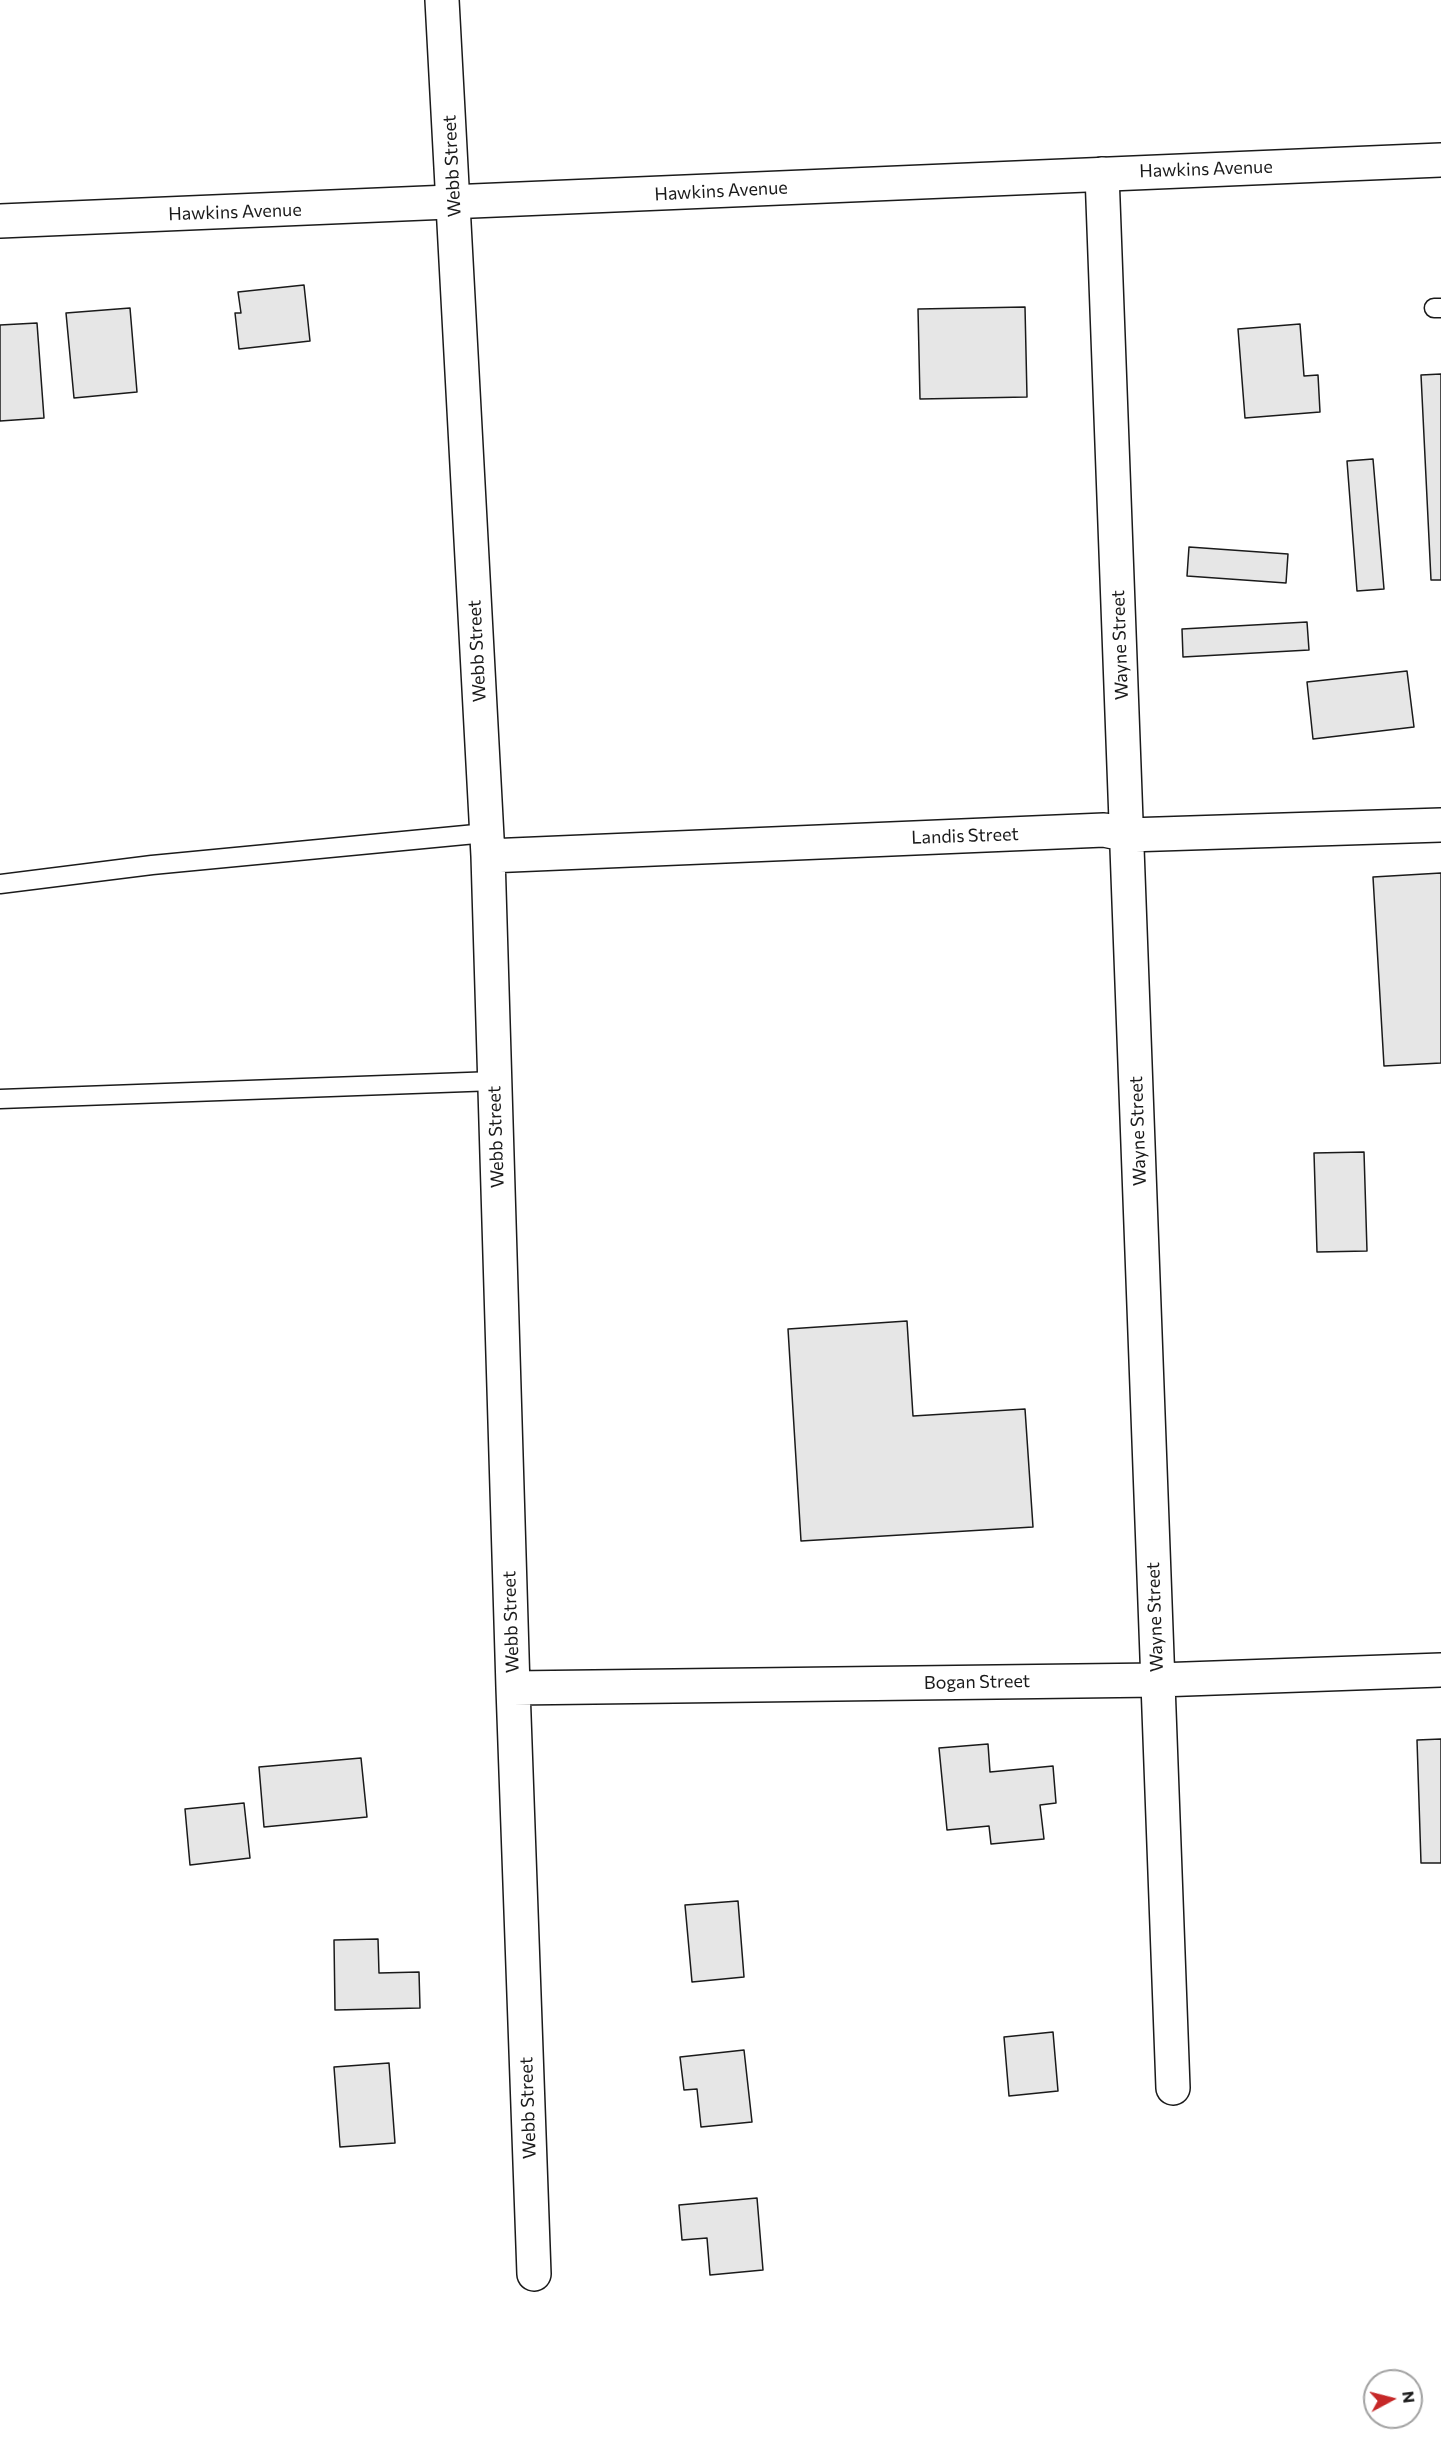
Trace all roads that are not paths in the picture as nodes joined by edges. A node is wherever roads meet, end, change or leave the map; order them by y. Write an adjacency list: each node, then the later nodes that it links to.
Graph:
1 (442, 0): 4 (street, Webb Street)
2 (1441, 160): 3 (street, Hawkins Avenue)
3 (1102, 174): 4 (street, Hawkins Avenue); 7 (street, Wayne Street)
4 (454, 203): 5 (street, Hawkins Avenue); 8 (street, Webb Street)
5 (0, 222)
6 (1441, 825): 7 (street, Landis Street)
7 (1128, 835): 8 (street, Landis Street); 13 (street, Wayne Street)
8 (487, 844): 9 (lane); 10 (street, Webb Street)
9 (0, 884)
10 (495, 1081): 11 (lane); 14 (street, Webb Street)
11 (0, 1099)
12 (1441, 1670): 13 (street, Bogan Street)
13 (1158, 1680): 14 (street, Bogan Street); 15 (street, Wayne Street)
14 (513, 1688): 16 (street, Webb Street)
15 (1173, 2088)
16 (534, 2274)

